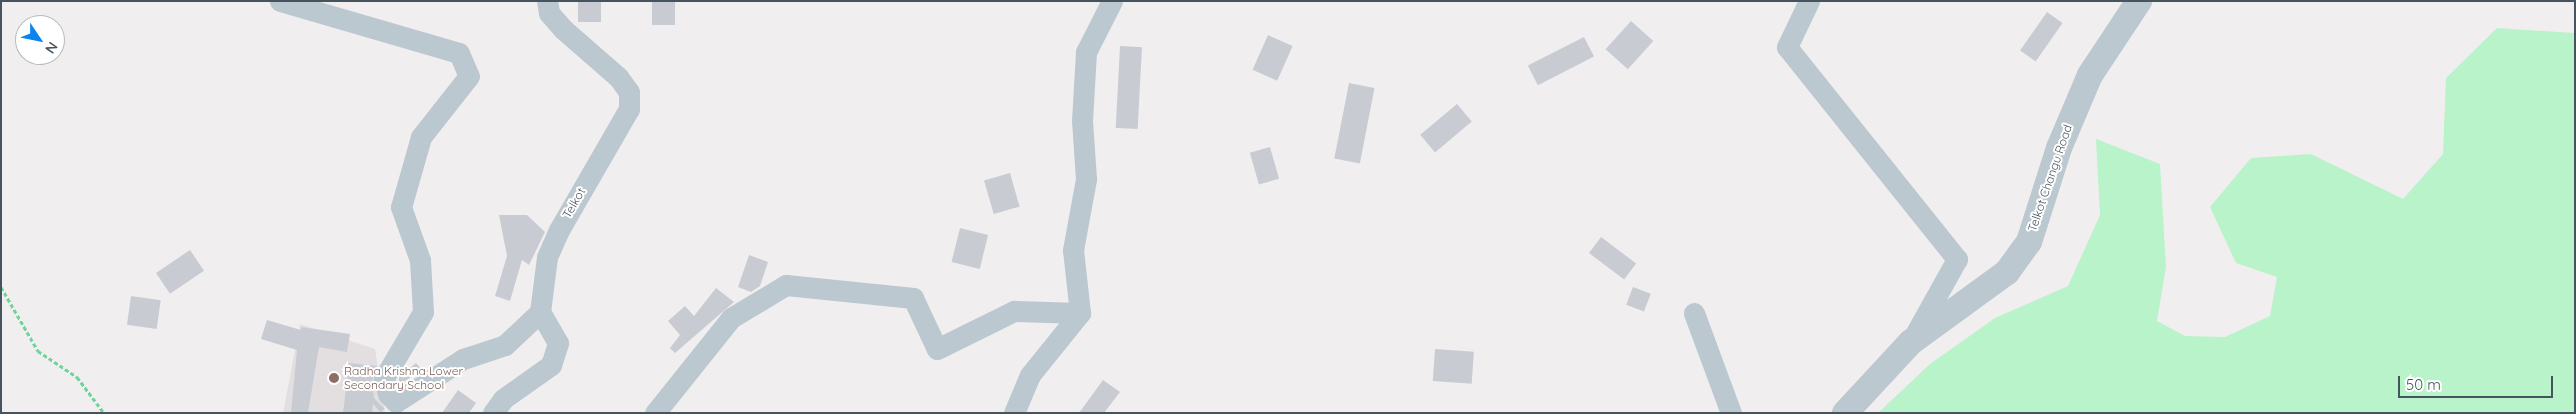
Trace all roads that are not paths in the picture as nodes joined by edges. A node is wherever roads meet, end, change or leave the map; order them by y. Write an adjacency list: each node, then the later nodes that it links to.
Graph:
1 (280, 1): 6 (street)
2 (547, 1): 6 (street, Telkot)
3 (1112, 1): 7 (street)
4 (1809, 1): 9 (street)
5 (2140, 1): 9 (street, Telkot Changu Road)
6 (540, 312): 10 (street)
7 (1080, 313): 11 (street); 12 (street)
8 (1694, 314): 13 (street)
9 (1911, 342): 14 (street, Telkot Changu Road)
10 (493, 413)
11 (655, 413)
12 (1014, 413)
13 (1731, 413)
14 (1845, 413)

